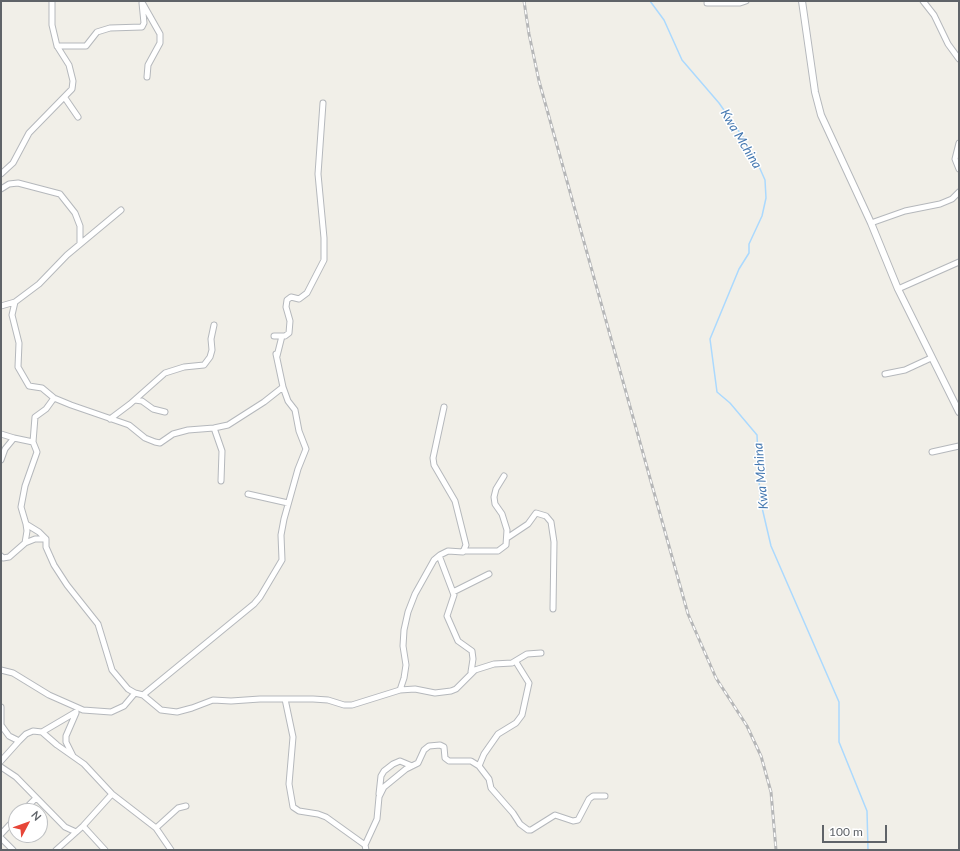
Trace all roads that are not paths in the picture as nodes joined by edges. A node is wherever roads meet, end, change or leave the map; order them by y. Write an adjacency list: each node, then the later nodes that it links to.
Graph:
1 (52, 1): 7 (street)
2 (746, 1): 6 (street)
3 (802, 1): 19 (street)
4 (923, 1): 8 (street)
5 (142, 2): 7 (street); 9 (street)
6 (707, 3)
7 (57, 46): 10 (street)
8 (959, 59)
9 (147, 77)
10 (65, 98): 12 (street); 15 (street)
11 (323, 103): 27 (street)
12 (78, 117)
13 (959, 143): 14 (street)
14 (959, 169)
15 (1, 174)
16 (1, 189): 20 (street)
17 (958, 195): 19 (street)
18 (121, 210): 20 (street)
19 (871, 223): 22 (street)
20 (80, 243): 23 (street)
21 (958, 264): 22 (street)
22 (898, 289): 28 (street)
23 (15, 302): 24 (street); 31 (street)
24 (1, 306)
25 (214, 325): 32 (street)
26 (274, 336): 27 (street)
27 (282, 336): 30 (street)
28 (931, 358): 29 (street); 33 (street)
29 (885, 374)
30 (282, 387): 38 (street); 48 (street)
31 (54, 398): 37 (street); 41 (street)
32 (135, 400): 35 (street); 37 (street)
33 (957, 404): 36 (street)
34 (444, 407): 53 (street)
35 (165, 412)
36 (959, 412)
37 (110, 419): 38 (street)
38 (214, 428): 46 (street)
39 (1, 434): 40 (street)
40 (14, 438): 41 (street); 44 (street)
41 (33, 442): 49 (street)
42 (959, 446): 43 (street)
43 (932, 452)
44 (1, 460)
45 (504, 476): 51 (street)
46 (221, 481)
47 (248, 494): 48 (street)
48 (288, 503): 65 (street)
49 (26, 524): 50 (street); 52 (street)
50 (46, 538): 52 (street); 64 (street)
51 (508, 538): 53 (street); 58 (street)
52 (25, 544): 55 (street)
53 (463, 551): 54 (street)
54 (440, 555): 57 (street); 63 (street)
55 (1, 556)
56 (489, 574): 57 (street)
57 (453, 592): 62 (street)
58 (552, 609)
59 (541, 653): 60 (street)
60 (516, 662): 62 (street); 75 (street)
61 (1, 670): 68 (street)
62 (471, 672): 63 (street)
63 (400, 690): 66 (street)
64 (135, 693): 65 (street); 68 (street)
65 (143, 695): 66 (street)
66 (285, 699): 89 (street)
67 (1, 707): 71 (street)
68 (83, 710): 69 (street)
69 (76, 713): 70 (street); 72 (street)
70 (42, 732): 71 (street); 72 (street)
71 (19, 741): 73 (street)
72 (74, 758): 77 (street)
73 (1, 761)
74 (412, 766): 75 (street); 80 (street); 80 (street)
75 (479, 766): 78 (street)
76 (1, 767): 79 (street)
77 (112, 794): 83 (street); 85 (street)
78 (605, 796)
79 (36, 798): 81 (street); 86 (street)
80 (379, 798): 89 (street)
81 (31, 803)
82 (186, 806): 85 (street)
83 (83, 826): 86 (street); 92 (street)
84 (8, 827): 87 (street)
85 (156, 828): 93 (street)
86 (76, 832): 91 (street)
87 (1, 834)
88 (1, 838): 90 (street)
89 (366, 849)
90 (13, 850)
91 (56, 850)
92 (105, 850)
93 (171, 850)

